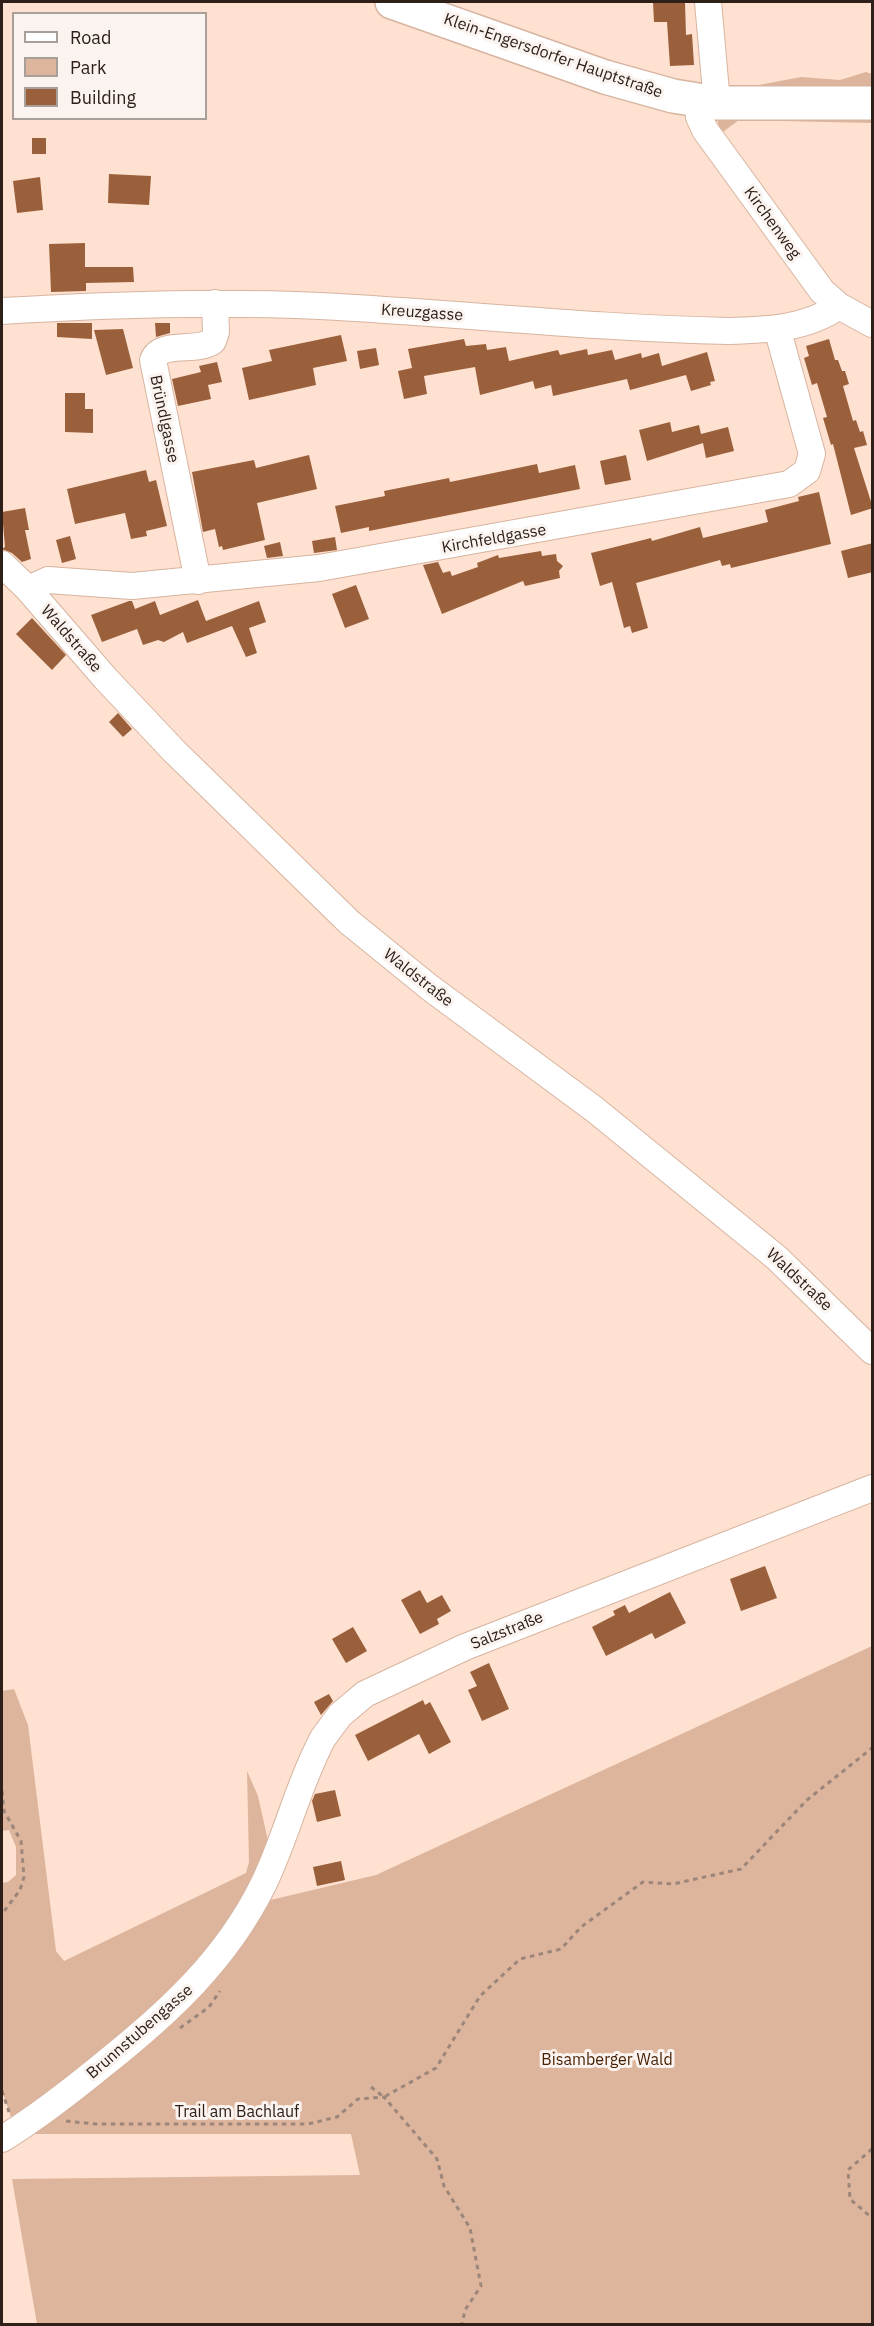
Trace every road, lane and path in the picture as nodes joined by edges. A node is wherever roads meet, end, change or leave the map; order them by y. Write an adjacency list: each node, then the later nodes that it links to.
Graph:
1 (392, 2): 3 (main road, Klein-Engersdorfer Hauptstraße)
2 (708, 2): 3 (street, Kirchenweg)
3 (707, 102): 4 (main road, Klein-Engersdorfer Hauptstraße); 6 (street, Kirchenweg)
4 (873, 103)
5 (216, 303): 7 (street, Kreuzgasse); 9 (street, Kreuzgasse); 11 (street, Bründlgasse)
6 (838, 306): 8 (street, Kirchenweg); 9 (street, Kreuzgasse)
7 (2, 311)
8 (873, 324)
9 (777, 328): 11 (street, Kirchfeldgasse)
10 (2, 565): 12 (street, Waldstraße)
11 (198, 581): 12 (street, Kirchfeldgasse)
12 (28, 589): 13 (street, Waldstraße)
13 (873, 1351)
14 (873, 1488): 17 (street, Salzstraße)
15 (873, 1748): 20 (path)
16 (2, 1791): 18 (path)
17 (255, 1900): 21 (street, Brunnstubengasse)
18 (2, 1914)
19 (370, 2087): 20 (path)
20 (384, 2097): 21 (path, Trail am Bachlauf); 25 (path)
21 (37, 2118): 22 (street, Brunnstubengasse)
22 (2, 2139)
23 (873, 2149): 24 (path)
24 (873, 2218)
25 (462, 2325)

